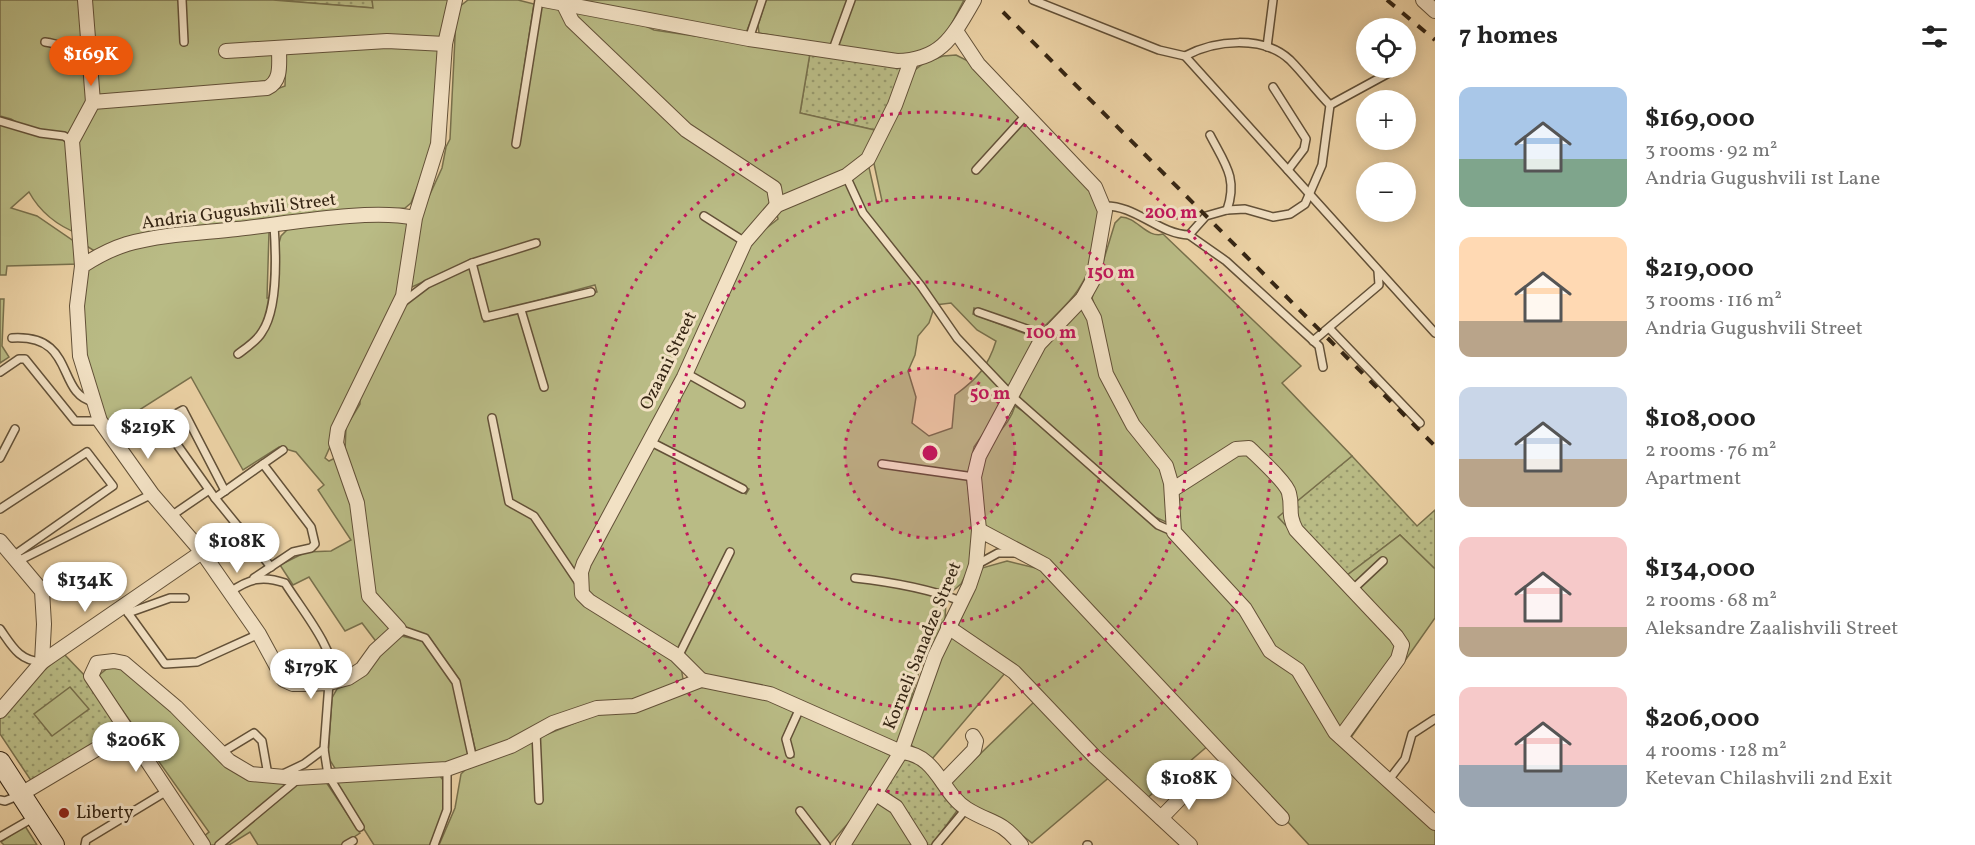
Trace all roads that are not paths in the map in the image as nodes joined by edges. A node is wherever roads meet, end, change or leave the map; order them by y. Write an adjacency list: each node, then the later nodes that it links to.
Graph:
1 (85, 0): 24 (street)
2 (182, 0): 18 (lane)
3 (455, 0): 19 (street)
4 (539, 0): 35 (lane)
5 (544, 0): 12 (street)
6 (762, 0): 16 (lane)
7 (851, 0): 23 (lane)
8 (974, 0): 15 (street)
9 (1033, 0): 25 (lane)
10 (1273, 0): 20 (lane)
11 (1423, 0): 14 (street)
12 (565, 2): 13 (street); 40 (street)
13 (601, 5): 16 (street)
14 (1435, 11)
15 (956, 31): 26 (street); 31 (street)
16 (750, 39): 23 (street)
17 (45, 42): 24 (lane)
18 (184, 42)
19 (445, 44): 21 (street); 44 (street)
20 (1267, 47): 25 (lane); 30 (lane)
21 (279, 49): 22 (street); 29 (street)
22 (226, 51)
23 (832, 52): 26 (street)
24 (89, 54): 29 (street)
25 (1185, 56): 37 (lane)
26 (911, 61): 38 (street, Ozaani Street)
27 (1379, 78): 30 (lane)
28 (1273, 87): 37 (lane)
29 (93, 102): 34 (street)
30 (1329, 105): 39 (lane)
31 (1027, 114): 36 (lane); 41 (street)
32 (0, 121): 34 (lane)
33 (1210, 135): 42 (lane)
34 (72, 141): 50 (street)
35 (516, 144)
36 (976, 170)
37 (1288, 170): 39 (lane)
38 (846, 176): 40 (street, Ozaani Street); 67 (lane)
39 (1310, 195): 42 (lane); 51 (lane)
40 (777, 205): 47 (street, Ozaani Street)
41 (1103, 206): 46 (lane); 53 (street, Korneli Sanadze Street)
42 (1227, 210): 46 (lane)
43 (704, 216): 47 (lane)
44 (415, 218): 45 (street, Andria Gugushvili Street); 54 (street)
45 (274, 225): 50 (street, Andria Gugushvili Street); 62 (lane)
46 (1189, 235): 61 (lane)
47 (745, 242): 65 (street, Ozaani Street)
48 (536, 243): 49 (lane)
49 (472, 263): 54 (lane); 55 (lane)
50 (82, 266): 68 (street)
51 (1378, 270): 57 (lane); 58 (lane)
52 (591, 292): 55 (lane)
53 (1083, 298): 59 (street, Korneli Sanadze Street); 85 (street)
54 (398, 306): 112 (street)
55 (520, 310): 66 (lane)
56 (978, 312): 59 (lane)
57 (1330, 329): 61 (lane); 73 (lane)
58 (1435, 333)
59 (1047, 336): 67 (street, Korneli Sanadze Street)
60 (12, 338): 68 (lane)
61 (1313, 341): 63 (lane)
62 (238, 354)
63 (1323, 367)
64 (0, 372): 71 (lane)
65 (686, 373): 69 (lane); 75 (street, Ozaani Street)
66 (544, 387)
67 (1013, 397): 82 (street, Korneli Sanadze Street); 93 (lane)
68 (94, 402): 71 (street)
69 (741, 404)
70 (492, 418): 104 (lane)
71 (100, 421): 76 (street)
72 (161, 422): 76 (lane); 84 (lane); 86 (lane)
73 (1420, 423)
74 (15, 429): 77 (lane)
75 (649, 441): 83 (lane); 104 (street, Ozaani Street)
76 (119, 447): 87 (street)
77 (2, 449): 79 (lane)
78 (283, 450): 80 (lane)
79 (0, 458)
80 (263, 464): 86 (lane); 101 (lane)
81 (882, 464): 82 (lane)
82 (974, 477): 92 (street, Korneli Sanadze Street)
83 (743, 489)
84 (209, 490): 88 (lane); 90 (lane)
85 (1172, 490): 93 (street); 105 (street)
86 (225, 491): 88 (lane)
87 (152, 494): 90 (street); 98 (lane)
88 (215, 498): 91 (lane)
89 (0, 509): 98 (lane)
90 (171, 516): 95 (street)
91 (239, 527): 95 (lane); 101 (lane)
92 (980, 530): 97 (street); 100 (street, Korneli Sanadze Street)
93 (1174, 532): 124 (street)
94 (0, 541): 98 (street)
95 (202, 552): 106 (street); 109 (street)
96 (730, 552): 114 (lane)
97 (1027, 555): 100 (lane); 147 (street)
98 (15, 558): 115 (street)
99 (1383, 561): 105 (lane)
100 (976, 565): 108 (street, Korneli Sanadze Street)
101 (272, 567): 102 (lane)
102 (254, 578): 106 (lane); 117 (lane)
103 (855, 578): 108 (lane)
104 (581, 585): 114 (street)
105 (1351, 591): 124 (street)
106 (230, 592): 113 (street)
107 (185, 598): 109 (lane)
108 (961, 601): 110 (street, Korneli Sanadze Street)
109 (125, 610): 113 (lane); 115 (street)
110 (948, 627): 127 (street, Korneli Sanadze Street); 146 (street)
111 (0, 629): 115 (lane)
112 (399, 629): 117 (street); 129 (lane)
113 (259, 634): 117 (street)
114 (678, 657): 116 (street)
115 (42, 662): 119 (street)
116 (701, 680): 118 (street); 122 (street)
117 (332, 682): 125 (lane)
118 (800, 708): 127 (street); 128 (lane)
119 (0, 711)
120 (1435, 718): 135 (lane)
121 (127, 731): 126 (street); 138 (street); 139 (street)
122 (536, 732): 129 (street); 142 (lane)
123 (973, 736): 136 (street)
124 (1341, 737): 135 (street)
125 (324, 749): 132 (lane); 133 (lane)
126 (221, 753): 132 (street); 132 (lane)
127 (901, 753): 136 (street); 140 (street, Korneli Sanadze Street)
128 (790, 754)
129 (473, 760): 131 (street)
130 (0, 762): 139 (street)
131 (447, 769): 133 (street); 155 (lane)
132 (272, 776): 134 (street)
133 (328, 776): 134 (street); 149 (lane)
134 (299, 778): 154 (lane)
135 (1388, 781): 148 (street)
136 (943, 782): 143 (street)
137 (1195, 783): 146 (street)
138 (167, 791): 151 (street); 153 (lane)
139 (21, 794): 141 (lane); 145 (street)
140 (876, 794): 157 (street, Korneli Sanadze Street); 158 (street)
141 (0, 800)
142 (539, 800)
143 (966, 809): 159 (lane); 160 (street)
144 (800, 811): 156 (lane)
145 (35, 817): 150 (lane); 152 (street)
146 (1161, 818): 161 (street)
147 (1282, 818)
148 (1435, 823)
149 (360, 827)
150 (0, 837)
151 (198, 843)
152 (54, 845)
153 (85, 845)
154 (219, 845)
155 (434, 845)
156 (826, 845)
157 (843, 845)
158 (920, 845)
159 (936, 845)
160 (1021, 845)
161 (1191, 845)

